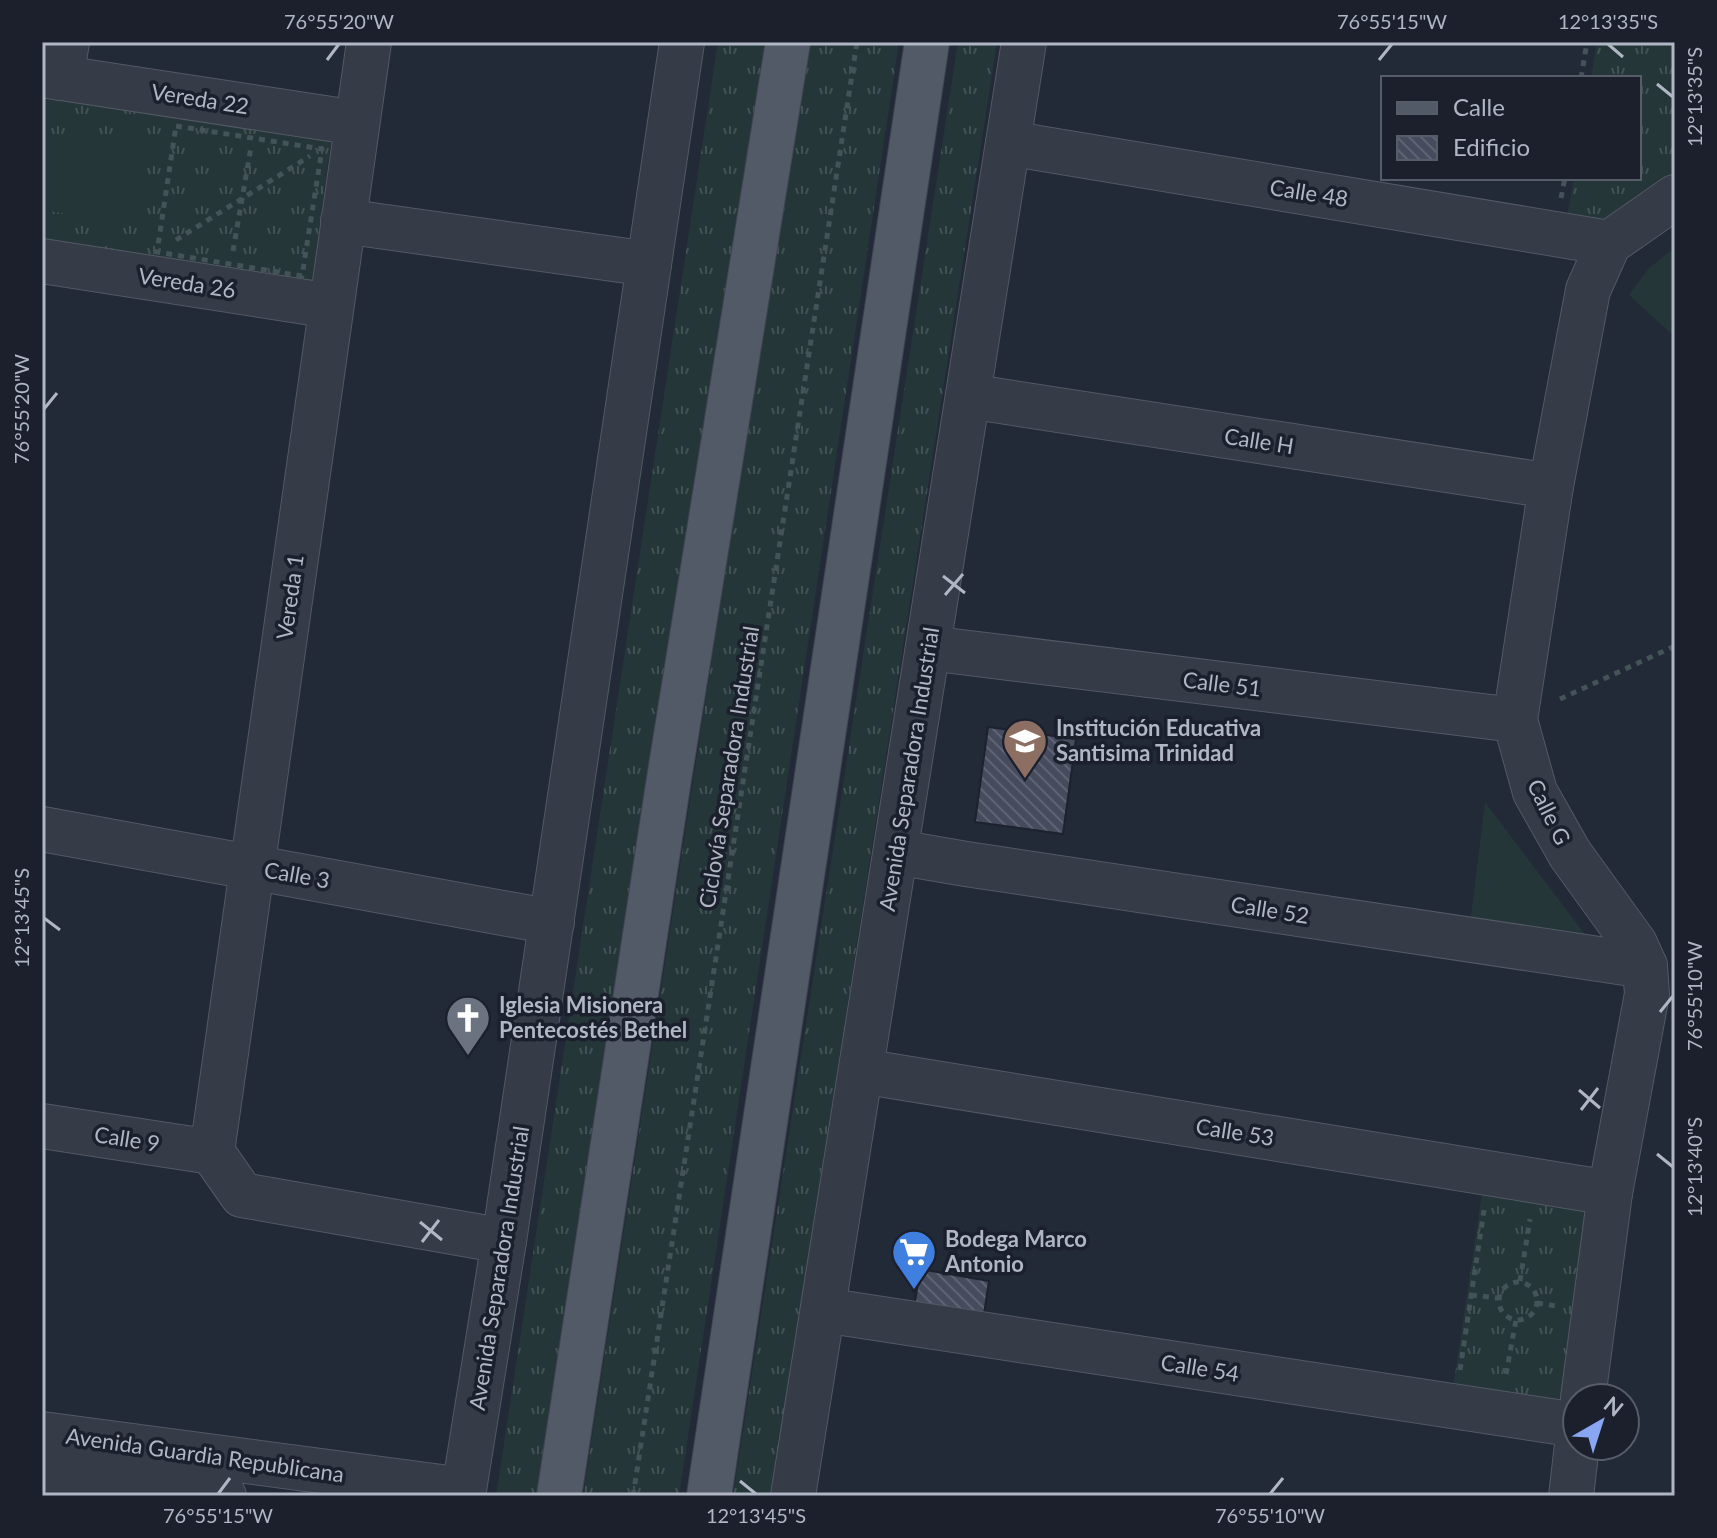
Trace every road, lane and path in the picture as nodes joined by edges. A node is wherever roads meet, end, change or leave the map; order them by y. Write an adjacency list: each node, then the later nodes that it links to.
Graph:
1 (369, 42): 10 (street, Vereda 1)
2 (682, 42): 20 (street, Avenida Separadora Industrial)
3 (788, 42): 54 (main road)
4 (857, 42): 55 (path, Ciclovía Separadora Industrial)
5 (927, 42): 56 (main road)
6 (1024, 42): 12 (street, Avenida Separadora Industrial)
7 (1587, 42): 9 (path)
8 (57, 65): 10 (street, Vereda 22)
9 (1581, 76)
10 (357, 123): 16 (street, Vereda 1)
11 (252, 138): 13 (path); 15 (path); 18 (path)
12 (1008, 143): 17 (street, Calle 48); 23 (street, Avenida Separadora Industrial)
13 (322, 149): 15 (path); 19 (path)
14 (1675, 197): 17 (street)
15 (242, 199): 18 (path); 19 (path)
16 (343, 221): 20 (street); 22 (street, Vereda 1)
17 (1609, 243): 24 (street, Calle G)
18 (157, 252): 19 (path)
19 (231, 264)
20 (649, 264): 31 (street, Avenida Separadora Industrial)
21 (44, 272): 22 (street, Vereda 26)
22 (331, 306): 30 (street, Vereda 1)
23 (968, 396): 24 (street, Calle H); 26 (street, Avenida Separadora Industrial)
24 (1551, 486): 27 (street, Calle G)
25 (1675, 646): 27 (path)
26 (928, 648): 27 (street, Calle 51); 29 (street, Avenida Separadora Industrial)
27 (1515, 720): 32 (street, Calle G)
28 (42, 829): 30 (street, Calle 3)
29 (896, 852): 32 (street, Calle 52); 33 (street, Avenida Separadora Industrial)
30 (252, 867): 31 (street, Calle 3); 35 (street, Vereda 1)
31 (552, 922): 39 (street, Avenida Separadora Industrial)
32 (1645, 966): 37 (street, Calle G)
33 (861, 1071): 36 (street, Calle 53); 43 (street, Avenida Separadora Industrial)
34 (42, 1126): 35 (street, Calle 9)
35 (212, 1152): 39 (street)
36 (1490, 1173): 37 (street, Calle 53); 41 (path)
37 (1610, 1193): 45 (street, Calle G)
38 (1532, 1205): 40 (path)
39 (504, 1241): 52 (street, Avenida Separadora Industrial)
40 (1520, 1281): 42 (path); 44 (path)
41 (1471, 1295): 42 (path); 46 (path)
42 (1498, 1298): 44 (path)
43 (823, 1310): 46 (street, Calle 54); 57 (street, Avenida Separadora Industrial)
44 (1516, 1320): 47 (path)
45 (1585, 1382)
46 (1454, 1406): 47 (street, Calle 54)
47 (1499, 1413): 48 (street, Calle 54)
48 (1561, 1423)
49 (42, 1434): 52 (street, Avenida Guardia Republicana)
50 (1575, 1462): 58 (street)
51 (42, 1472): 53 (street, Avenida Guardia Republicana)
52 (463, 1493)
53 (224, 1496)
54 (559, 1496)
55 (633, 1496)
56 (709, 1496)
57 (793, 1496)
58 (1571, 1496)

